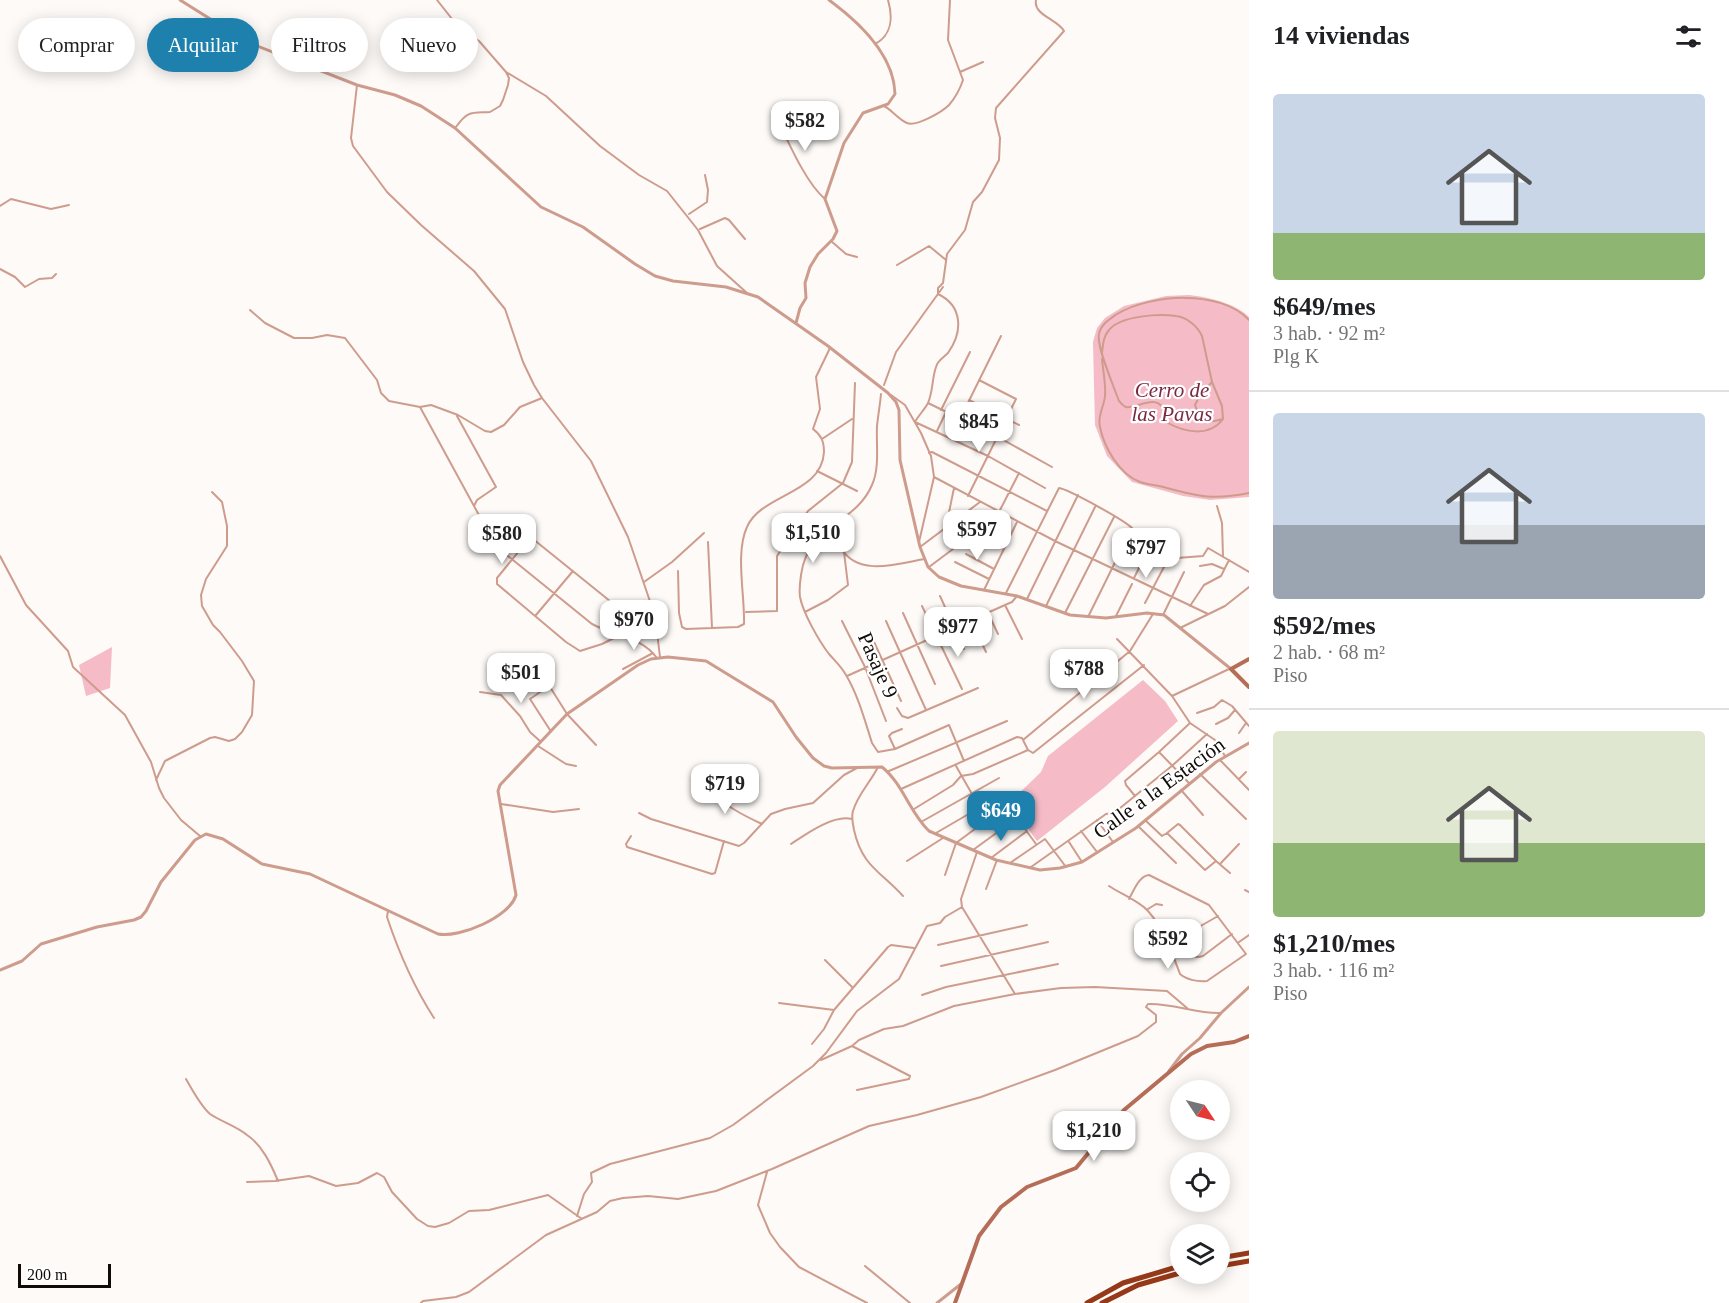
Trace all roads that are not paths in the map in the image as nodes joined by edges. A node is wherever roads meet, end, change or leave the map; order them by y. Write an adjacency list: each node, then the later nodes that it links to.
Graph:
1 (180, 0): 11 (street)
2 (437, 0): 9 (street)
3 (829, 0): 7 (street)
4 (888, 0): 7 (street)
5 (950, 0): 10 (street)
6 (1036, 0): 24 (street)
7 (875, 44): 12 (street)
8 (983, 62): 10 (street)
9 (506, 72): 14 (street); 19 (street)
10 (960, 72): 12 (street)
11 (357, 85): 14 (street); 44 (street)
12 (884, 106): 16 (street)
13 (775, 114): 16 (street)
14 (455, 128): 29 (street)
15 (705, 176): 19 (street)
16 (825, 199): 22 (street)
17 (69, 205): 18 (street)
18 (0, 206)
19 (688, 214): 20 (street)
20 (698, 230): 21 (street); 29 (street)
21 (745, 239)
22 (831, 241): 23 (street); 33 (street)
23 (857, 257)
24 (946, 260): 25 (street); 30 (street)
25 (897, 265)
26 (0, 269): 27 (street)
27 (56, 274)
28 (943, 286): 30 (street)
29 (747, 293): 33 (street)
30 (938, 294): 41 (street); 46 (street)
31 (250, 310): 47 (street)
32 (1249, 320): 37 (street)
33 (796, 323): 35 (street)
34 (1002, 336): 38 (street)
35 (830, 348): 42 (street); 59 (street)
36 (970, 352): 48 (street)
37 (1102, 354): 39 (street); 54 (street); 73 (street)
38 (979, 380): 45 (street); 52 (street)
39 (1212, 382): 54 (street); 54 (street)
40 (855, 383): 51 (street)
41 (884, 384)
42 (888, 393): 55 (street); 91 (street)
43 (881, 394): 84 (street)
44 (542, 398): 50 (street); 118 (street)
45 (969, 400): 52 (street); 53 (street)
46 (928, 404): 48 (street); 55 (street)
47 (420, 408): 50 (street); 77 (street)
48 (941, 410): 49 (street)
49 (946, 412): 53 (street); 57 (street)
50 (457, 414): 77 (street)
51 (854, 418): 59 (street); 67 (street)
52 (1007, 418): 56 (street); 58 (street)
53 (960, 419): 58 (street)
54 (1222, 419)
55 (915, 422): 57 (street); 60 (street)
56 (1019, 425)
57 (937, 431): 61 (street)
58 (998, 437): 61 (street); 62 (street)
59 (822, 439): 63 (street)
60 (929, 453): 65 (street); 66 (street)
61 (988, 456): 64 (street); 65 (street)
62 (1052, 467)
63 (817, 471): 67 (street); 135 (street)
64 (1019, 473): 69 (street); 72 (street)
65 (979, 475): 72 (street); 75 (street)
66 (934, 477): 68 (street); 91 (street)
67 (843, 483): 70 (street); 135 (street)
68 (954, 488): 75 (street); 85 (street)
69 (1045, 488)
70 (857, 491)
71 (212, 492): 223 (street)
72 (1009, 492): 80 (street); 81 (street)
73 (1249, 493)
74 (1078, 495): 79 (street); 80 (street); 89 (street)
75 (968, 496): 76 (street)
76 (980, 502): 81 (street); 85 (street)
77 (474, 506): 103 (street)
78 (1217, 506): 100 (street)
79 (1095, 507): 82 (street); 95 (street)
80 (1047, 511): 86 (street)
81 (1000, 513): 83 (street); 108 (street)
82 (1114, 517): 94 (street); 102 (street)
83 (1017, 521): 86 (street); 93 (street)
84 (832, 526): 97 (street); 134 (street)
85 (946, 527): 92 (street)
86 (1037, 530): 89 (street); 124 (street)
87 (704, 532): 118 (street)
88 (984, 540): 93 (street)
89 (1055, 541): 95 (street); 128 (street)
90 (708, 542): 149 (street)
91 (920, 542): 92 (street)
92 (920, 547): 101 (street)
93 (1004, 549): 110 (street)
94 (1121, 549): 109 (street); 117 (street)
95 (1074, 550): 102 (street); 132 (street)
96 (1146, 550): 100 (street)
97 (844, 552): 101 (street); 134 (street)
98 (966, 554): 110 (street)
99 (0, 556): 223 (street)
100 (1223, 557): 104 (street)
101 (924, 559): 108 (street)
102 (1092, 559): 109 (street); 138 (street)
103 (512, 560): 112 (street); 123 (street); 142 (street)
104 (1229, 561): 111 (street); 115 (street)
105 (955, 562): 116 (street)
106 (1165, 565): 121 (street)
107 (1200, 566): 111 (street)
108 (928, 567): 122 (street)
109 (1111, 568): 117 (street); 143 (street)
110 (994, 569): 116 (street)
111 (1224, 569): 133 (street)
112 (573, 571): 123 (street); 157 (street)
113 (678, 571): 149 (street)
114 (1184, 572): 127 (street)
115 (1249, 572)
116 (989, 579): 122 (street)
117 (1134, 579): 121 (street)
118 (644, 582): 165 (street)
119 (1132, 584): 144 (street)
120 (1249, 587): 140 (street)
121 (1153, 588): 127 (street); 129 (street)
122 (984, 590): 124 (street)
123 (553, 593): 142 (street); 152 (street)
124 (1006, 593): 126 (street)
125 (940, 596): 148 (street)
126 (1017, 596): 128 (street); 130 (street)
127 (1171, 597): 133 (street); 141 (street)
128 (1027, 599): 132 (street)
129 (1145, 603)
130 (1005, 605): 137 (street); 155 (street)
131 (921, 606): 154 (street)
132 (1046, 606): 138 (street)
133 (1190, 606): 140 (street)
134 (804, 612): 175 (street)
135 (744, 613): 149 (street)
136 (903, 613): 158 (street)
137 (988, 613): 145 (street); 153 (street)
138 (1065, 613): 143 (street)
139 (1154, 613): 141 (street); 144 (street); 161 (street)
140 (1208, 614): 150 (street)
141 (1162, 615): 150 (street)
142 (536, 616): 152 (street)
143 (1088, 617): 144 (street)
144 (1115, 617)
145 (971, 620): 148 (street); 160 (street)
146 (842, 621): 170 (street, Pasaje 9)
147 (886, 621): 162 (street)
148 (955, 627): 154 (street); 159 (street)
149 (712, 628)
150 (1180, 628): 172 (street)
151 (870, 633): 167 (street)
152 (622, 634): 157 (street)
153 (998, 634)
154 (936, 636): 158 (street); 181 (street)
155 (1022, 639)
156 (1117, 639): 161 (street)
157 (639, 643): 163 (street)
158 (918, 644): 162 (street); 176 (street)
159 (964, 649)
160 (986, 651)
161 (1130, 651): 169 (street); 174 (street)
162 (901, 652): 167 (street); 186 (street)
163 (654, 653): 165 (street); 171 (street)
164 (1087, 657): 174 (street)
165 (659, 658): 189 (street); 215 (street)
166 (1249, 659): 172 (main road)
167 (882, 660): 170 (street); 184 (street)
168 (1073, 665): 178 (street)
169 (1144, 665): 183 (street); 207 (street)
170 (865, 667): 175 (street); 190 (street, Pasaje 9)
171 (623, 669)
172 (1231, 669): 179 (main road); 183 (street)
173 (540, 671): 177 (street)
174 (1101, 675): 178 (street)
175 (847, 676): 206 (street)
176 (935, 684)
177 (549, 686): 189 (street); 197 (street)
178 (1089, 686): 200 (street)
179 (1249, 687)
180 (978, 688): 186 (street)
181 (962, 689)
182 (480, 692): 201 (street)
183 (1172, 696): 192 (street)
184 (901, 701)
185 (897, 708): 186 (street)
186 (926, 710)
187 (1234, 710): 188 (street); 193 (street); 194 (street)
188 (1197, 713)
189 (567, 714): 197 (street); 204 (street)
190 (886, 721)
191 (1007, 721): 202 (street)
192 (1190, 723): 199 (street); 208 (street)
193 (1246, 723): 195 (street); 198 (street)
194 (1216, 724)
195 (1249, 726)
196 (902, 729): 206 (street)
197 (550, 730): 201 (street)
198 (1239, 733)
199 (1207, 734): 209 (street); 213 (street)
200 (1023, 740): 207 (street); 211 (street)
201 (541, 742): 205 (street)
202 (957, 742): 206 (street); 211 (street); 217 (street)
203 (1249, 743): 209 (street, Calle a la Estación)
204 (596, 745)
205 (538, 746): 214 (street); 232 (street)
206 (895, 749)
207 (1028, 750): 220 (street)
208 (1160, 751): 213 (street); 231 (street)
209 (1225, 756): 210 (street, Calle a la Estación)
210 (1220, 760): 219 (street, Calle a la Estación); 222 (street)
211 (964, 761): 212 (street)
212 (956, 765): 220 (street); 226 (street)
213 (1173, 765): 225 (street); 231 (street)
214 (576, 766)
215 (860, 767): 216 (street); 244 (street)
216 (878, 767): 217 (street, Calle a la Estación); 239 (street)
217 (888, 772): 226 (street, Calle a la Estación)
218 (1246, 772): 222 (street)
219 (1200, 774): 225 (street, Calle a la Estación); 240 (street)
220 (961, 776): 229 (street); 233 (street)
221 (999, 777): 229 (street)
222 (1239, 779): 228 (street)
223 (156, 780): 250 (street)
224 (706, 781): 244 (street)
225 (1189, 783): 227 (street, Calle a la Estación)
226 (901, 789): 233 (street, Calle a la Estación)
227 (1181, 790): 237 (street); 242 (street, Calle a la Estación)
228 (1249, 790)
229 (971, 793): 234 (street); 243 (street)
230 (1003, 794): 234 (street)
231 (1135, 796): 241 (street)
232 (501, 804): 235 (street); 284 (street)
233 (914, 808): 243 (street, Calle a la Estación)
234 (980, 808): 249 (street)
235 (579, 809)
236 (639, 813): 253 (street)
237 (1203, 815)
238 (1017, 818): 246 (street); 256 (street); 261 (street)
239 (852, 819): 257 (street); 279 (street)
240 (1246, 819)
241 (1097, 820): 247 (street); 255 (street)
242 (1145, 820): 245 (street, Calle a la Estación); 248 (street)
243 (921, 822): 249 (street, Calle a la Estación)
244 (762, 824): 253 (street)
245 (1138, 826): 255 (street, Calle a la Estación); 269 (street)
246 (1027, 831): 258 (street); 263 (street)
247 (1081, 831): 254 (street); 262 (street)
248 (1167, 833): 266 (street); 266 (street)
249 (934, 834): 252 (street, Calle a la Estación)
250 (200, 836): 284 (street); 300 (street)
251 (631, 836): 253 (street)
252 (943, 838): 256 (street, Calle a la Estación); 265 (street)
253 (724, 841)
254 (1068, 841): 260 (street); 267 (street)
255 (1113, 842): 262 (street, Calle a la Estación)
256 (956, 843): 261 (street, Calle a la Estación); 274 (street)
257 (791, 844)
258 (1036, 844): 260 (street); 268 (street)
259 (1239, 844): 270 (street)
260 (1054, 850): 271 (street); 272 (street)
261 (975, 851): 263 (street, Calle a la Estación); 282 (street)
262 (1097, 852): 267 (street, Calle a la Estación)
263 (990, 858): 264 (street, Calle a la Estación)
264 (997, 860): 268 (street, Calle a la Estación); 276 (street)
265 (907, 861)
266 (1216, 861): 270 (street)
267 (1082, 862): 271 (street, Calle a la Estación)
268 (1010, 863): 272 (street, Calle a la Estación)
269 (1176, 863)
270 (1220, 864): 273 (street)
271 (1066, 867): 272 (street, Calle a la Estación)
272 (1029, 868)
273 (1230, 873)
274 (945, 875)
275 (1109, 886): 280 (street)
276 (986, 889)
277 (1245, 890): 278 (street)
278 (1249, 892)
279 (903, 896)
280 (1129, 899): 283 (street); 285 (street)
281 (1162, 904): 283 (street)
282 (962, 907): 290 (street); 294 (street)
283 (1148, 910): 287 (street)
284 (388, 911): 310 (street)
285 (1218, 916): 287 (street); 288 (street)
286 (1027, 925): 290 (street)
287 (1161, 930): 296 (street)
288 (1232, 934): 292 (street); 296 (street)
289 (1249, 935): 292 (street)
290 (979, 936): 293 (street); 295 (street)
291 (1048, 942): 295 (street)
292 (1239, 942): 296 (street)
293 (938, 945)
294 (914, 948): 302 (street); 314 (street)
295 (990, 955): 299 (street); 301 (street)
296 (1173, 956)
297 (825, 960): 302 (street)
298 (1058, 964): 301 (street)
299 (941, 966)
300 (0, 970)
301 (1003, 975): 304 (street); 305 (street)
302 (852, 987): 308 (street)
303 (1249, 987): 309 (street)
304 (1015, 994): 307 (street); 313 (street)
305 (922, 995)
306 (778, 1003): 308 (street)
307 (1187, 1008): 309 (street); 318 (street)
308 (834, 1010): 312 (street)
309 (1221, 1013): 315 (street)
310 (434, 1018)
311 (1249, 1036): 315 (main road)
312 (813, 1044)
313 (852, 1046): 314 (street); 317 (street)
314 (819, 1061): 321 (street)
315 (1168, 1072): 330 (main road)
316 (186, 1080): 319 (street)
317 (857, 1090)
318 (767, 1172): 322 (street); 332 (street)
319 (278, 1181): 320 (street); 321 (street)
320 (247, 1182)
321 (577, 1216): 322 (street)
322 (582, 1219): 331 (street)
323 (1249, 1253): 324 (highway)
324 (1230, 1256)
325 (1249, 1261): 326 (highway)
326 (1230, 1264)
327 (865, 1266): 333 (street)
328 (1170, 1269): 336 (highway)
329 (1170, 1276): 337 (highway)
330 (961, 1284): 334 (street); 335 (main road)
331 (421, 1303)
332 (867, 1303)
333 (909, 1303)
334 (937, 1303)
335 (955, 1303)
336 (1087, 1303)
337 (1102, 1303)

